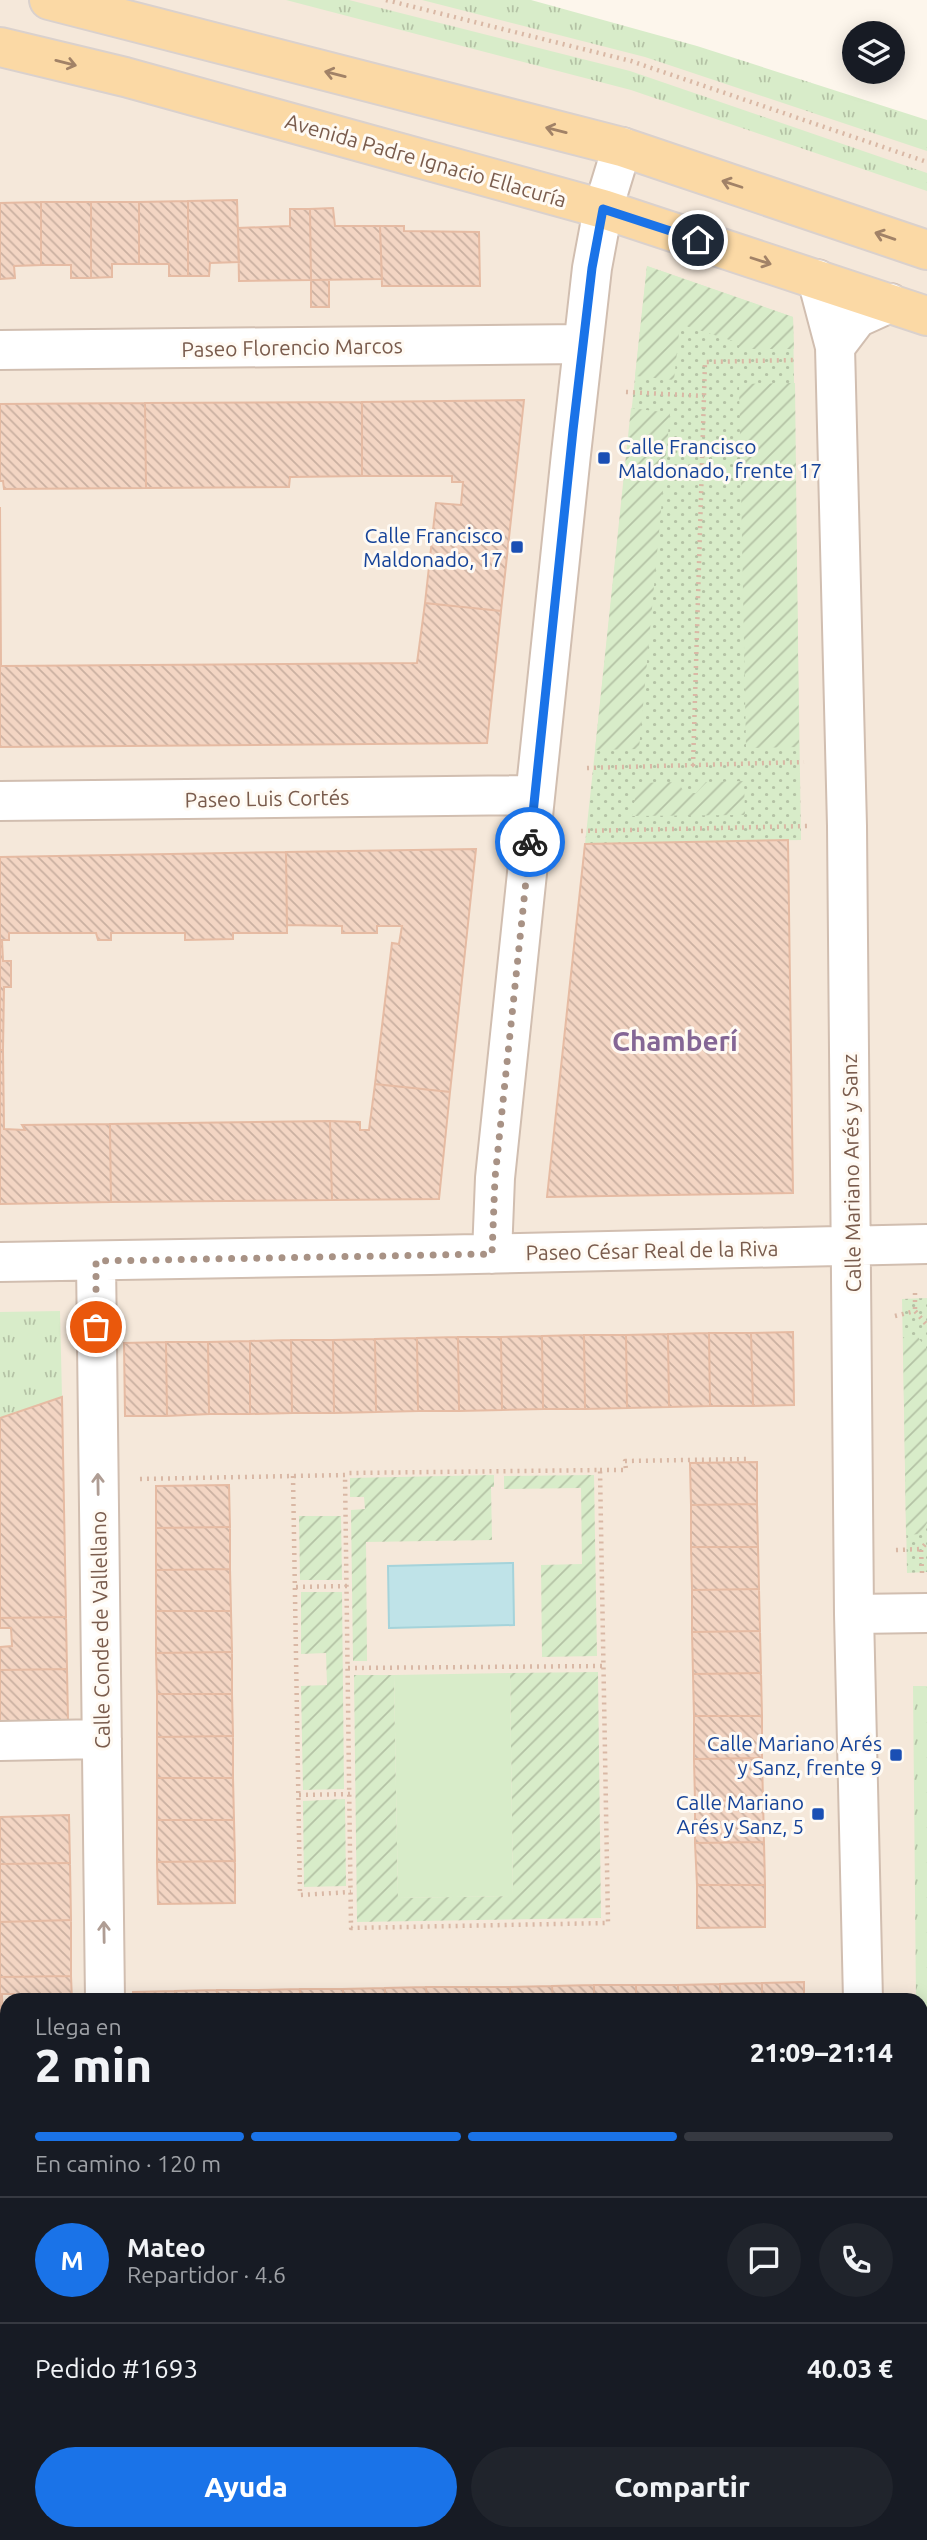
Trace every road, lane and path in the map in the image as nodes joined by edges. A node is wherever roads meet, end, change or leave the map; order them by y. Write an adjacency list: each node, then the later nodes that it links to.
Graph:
1 (49, 0): 4 (main road, one-way to 1)
2 (386, 0): 5 (path)
3 (0, 47): 6 (main road, Avenida Padre Ignacio Ellacuría, one-way to 6)
4 (622, 147): 6 (street); 7 (main road, one-way to 4)
5 (927, 162)
6 (603, 209): 8 (main road, Avenida Padre Ignacio Ellacuría, one-way to 8); 11 (street)
7 (927, 250)
8 (817, 279): 9 (main road, Avenida Padre Ignacio Ellacuría); 13 (street, Calle Mariano Arés y Sanz)
9 (890, 303): 10 (main road, Avenida Padre Ignacio Ellacuría); 13 (street)
10 (927, 316)
11 (583, 344): 12 (street, Paseo Florencio Marcos); 19 (street)
12 (0, 350)
13 (820, 353): 15 (path); 24 (street, Calle Mariano Arés y Sanz)
14 (626, 392): 15 (path)
15 (704, 396): 17 (path)
16 (809, 762): 17 (path)
17 (693, 766): 18 (path)
18 (587, 768)
19 (535, 795): 20 (street, Paseo Luis Cortés); 25 (street)
20 (0, 801)
21 (810, 826): 22 (path)
22 (581, 831)
23 (927, 1244): 24 (street, Paseo César Real de la Riva)
24 (852, 1245): 25 (street, Paseo César Real de la Riva); 43 (street, Calle Mariano Arés y Sanz)
25 (492, 1254): 26 (street, Paseo César Real de la Riva)
26 (96, 1261): 27 (street, Paseo César Real de la Riva); 46 (street, Calle Conde de Vallellano, one-way to 26)
27 (0, 1262)
28 (915, 1293): 29 (path)
29 (915, 1311): 30 (path); 31 (path)
30 (895, 1316)
31 (927, 1325)
32 (748, 1459): 33 (path)
33 (600, 1470): 34 (path); 44 (path)
34 (345, 1475): 35 (path); 40 (path)
35 (293, 1476): 36 (path); 41 (path)
36 (140, 1479)
37 (927, 1542): 38 (path)
38 (921, 1549): 39 (path); 42 (path)
39 (896, 1550)
40 (347, 1586): 41 (path); 45 (path)
41 (296, 1587): 49 (path)
42 (924, 1597): 43 (street)
43 (854, 1614): 52 (street, Calle Mariano Arés y Sanz)
44 (604, 1666): 45 (path); 50 (path)
45 (348, 1668): 48 (path)
46 (102, 1739): 47 (street); 51 (street, Calle Conde de Vallellano, one-way to 46)
47 (0, 1741)
48 (349, 1794): 49 (path); 50 (path)
49 (299, 1795): 50 (path)
50 (351, 1892)
51 (105, 1993)
52 (863, 1993)

